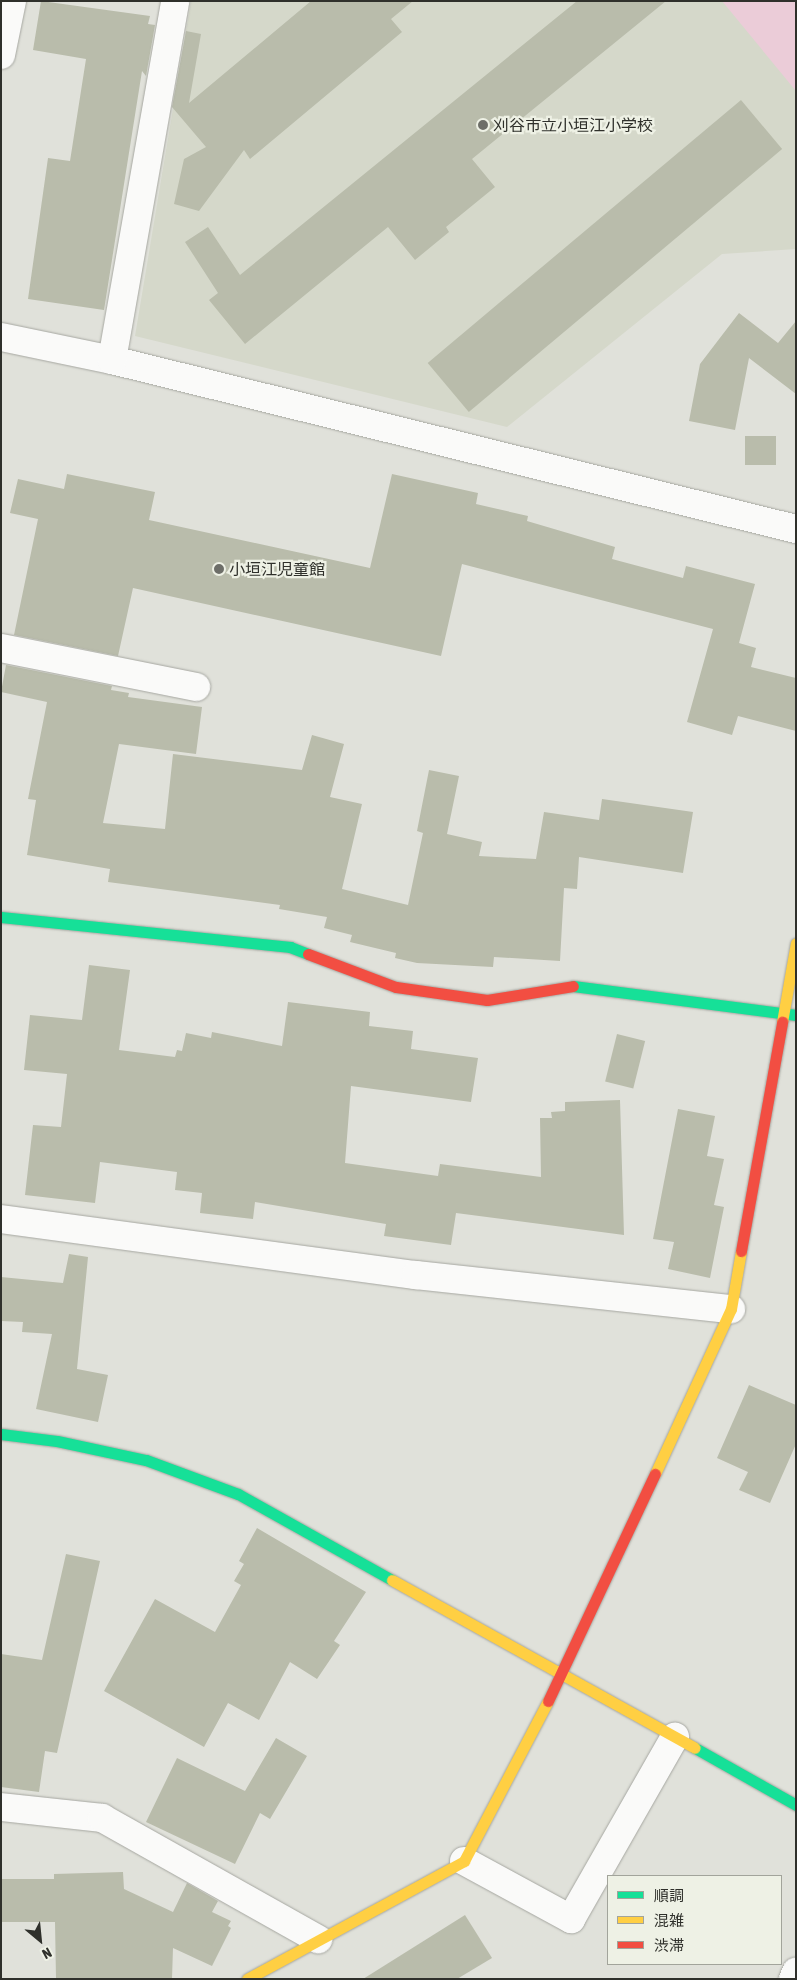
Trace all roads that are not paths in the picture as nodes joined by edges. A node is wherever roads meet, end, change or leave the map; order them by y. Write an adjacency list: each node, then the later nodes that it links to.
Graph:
1 (12, 1): 3 (street)
2 (175, 1): 5 (street)
3 (1, 53)
4 (1, 337): 5 (street)
5 (112, 360): 6 (street)
6 (796, 528)
7 (1, 648): 8 (street)
8 (196, 687)
9 (1, 917): 11 (street)
10 (796, 943): 11 (street)
11 (790, 1014): 13 (street)
12 (1, 1219): 13 (street)
13 (732, 1309): 15 (street)
14 (1, 1434): 15 (street)
15 (562, 1674): 16 (street); 19 (street)
16 (675, 1737): 17 (street); 19 (street)
17 (796, 1805)
18 (1, 1807): 20 (street)
19 (464, 1861): 20 (street)
20 (318, 1939): 22 (street)
21 (796, 1972): 23 (street)
22 (247, 1979)
23 (792, 1979)

